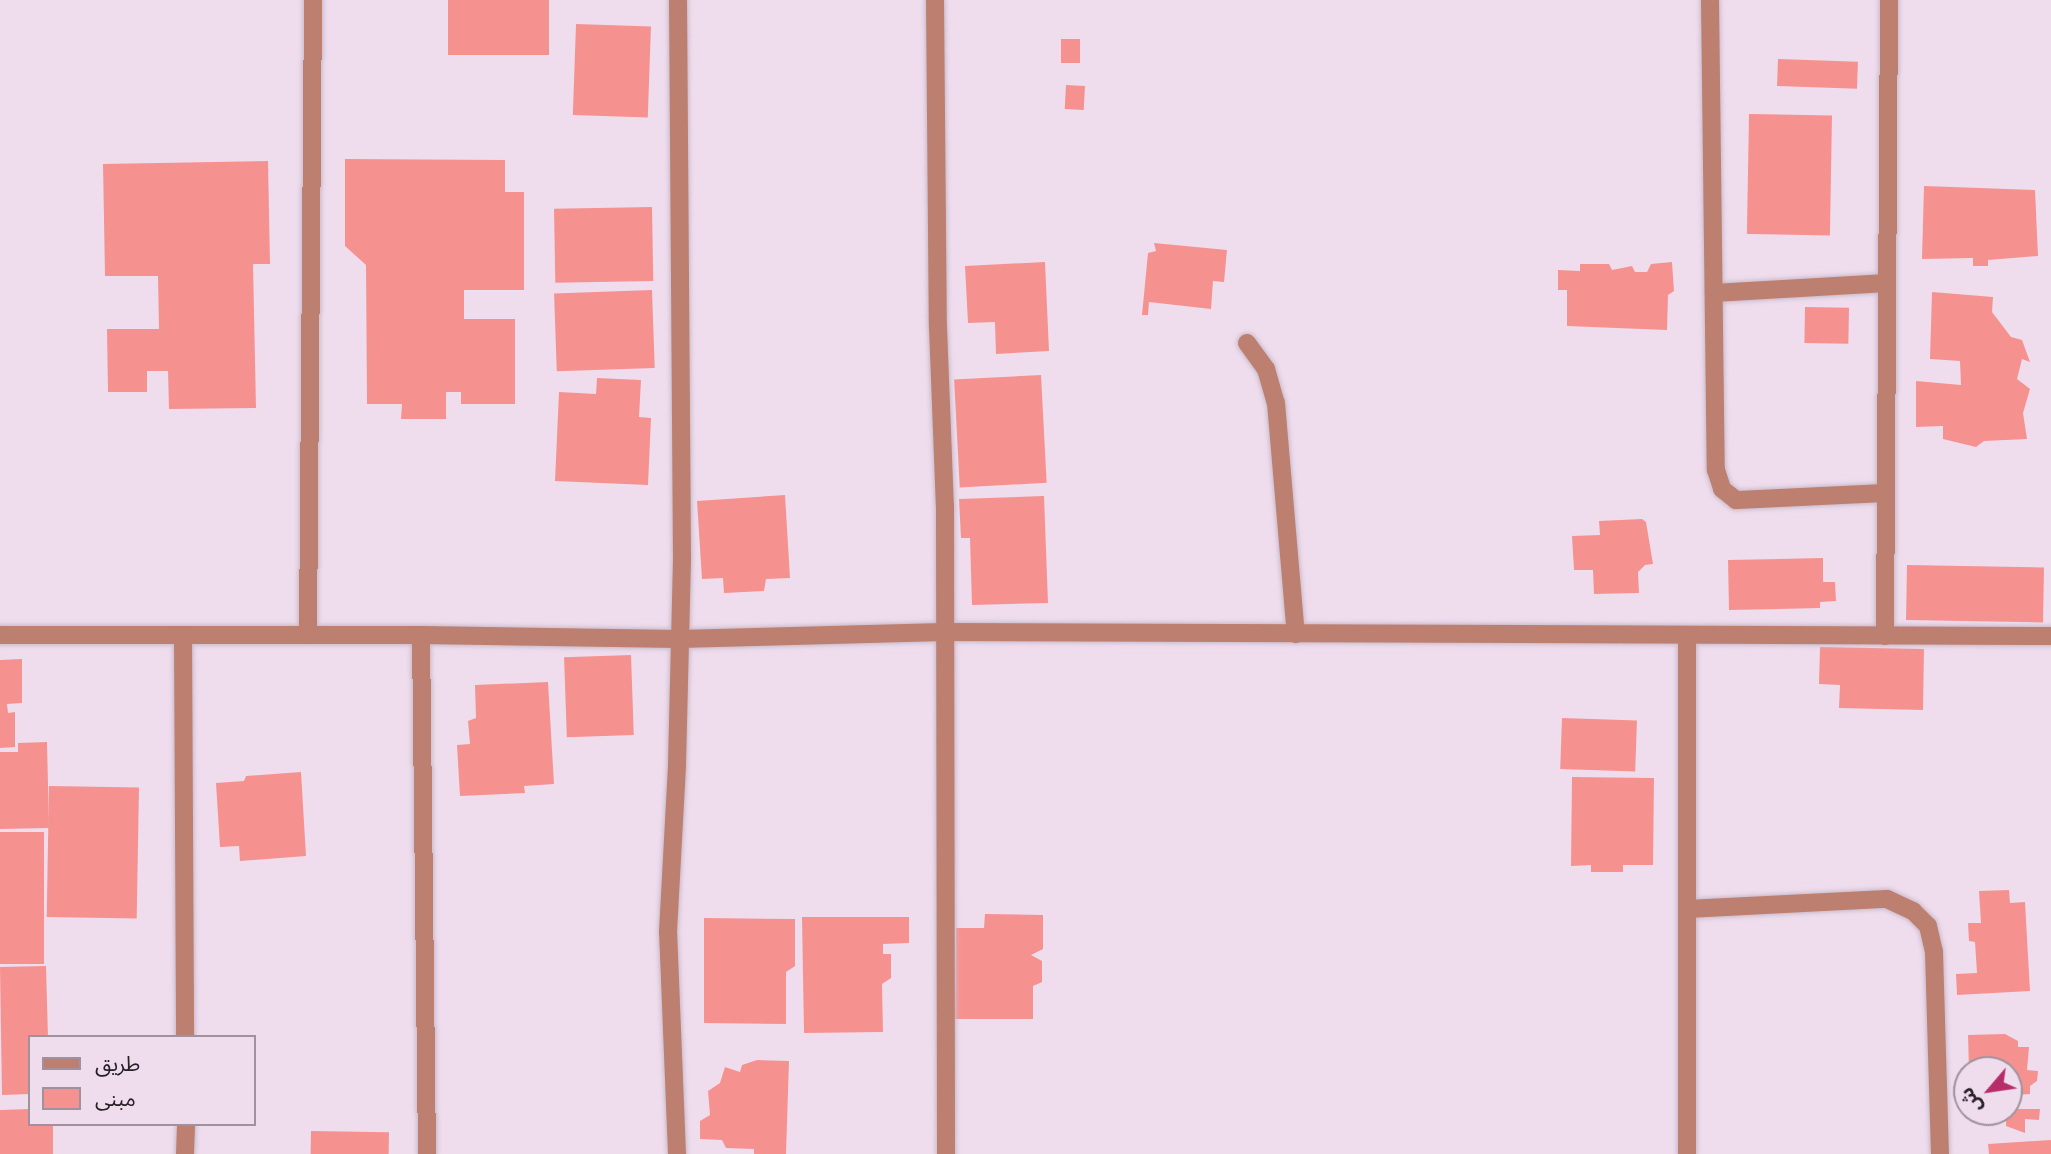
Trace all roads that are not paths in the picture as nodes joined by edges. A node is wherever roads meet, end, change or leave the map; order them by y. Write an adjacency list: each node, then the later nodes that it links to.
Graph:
1 (313, 0): 14 (street)
2 (678, 0): 19 (street)
3 (935, 0): 10 (street)
4 (1710, 0): 7 (street)
5 (1889, 0): 6 (street)
6 (1887, 283): 7 (street); 9 (street)
7 (1714, 293): 9 (street)
8 (1247, 343): 11 (street)
9 (1886, 493): 17 (street)
10 (944, 632): 11 (street); 19 (street); 26 (street)
11 (1296, 634): 16 (street)
12 (0, 635): 13 (street)
13 (183, 635): 14 (street); 21 (street)
14 (308, 635): 15 (street)
15 (421, 635): 19 (street); 24 (street)
16 (1687, 635): 17 (street); 20 (street)
17 (1885, 635): 18 (street)
18 (2051, 636)
19 (679, 639): 25 (street)
20 (1687, 909): 27 (street); 28 (street)
21 (185, 1035)
22 (186, 1126): 23 (street)
23 (185, 1154)
24 (427, 1154)
25 (677, 1154)
26 (946, 1154)
27 (1687, 1154)
28 (1940, 1154)

